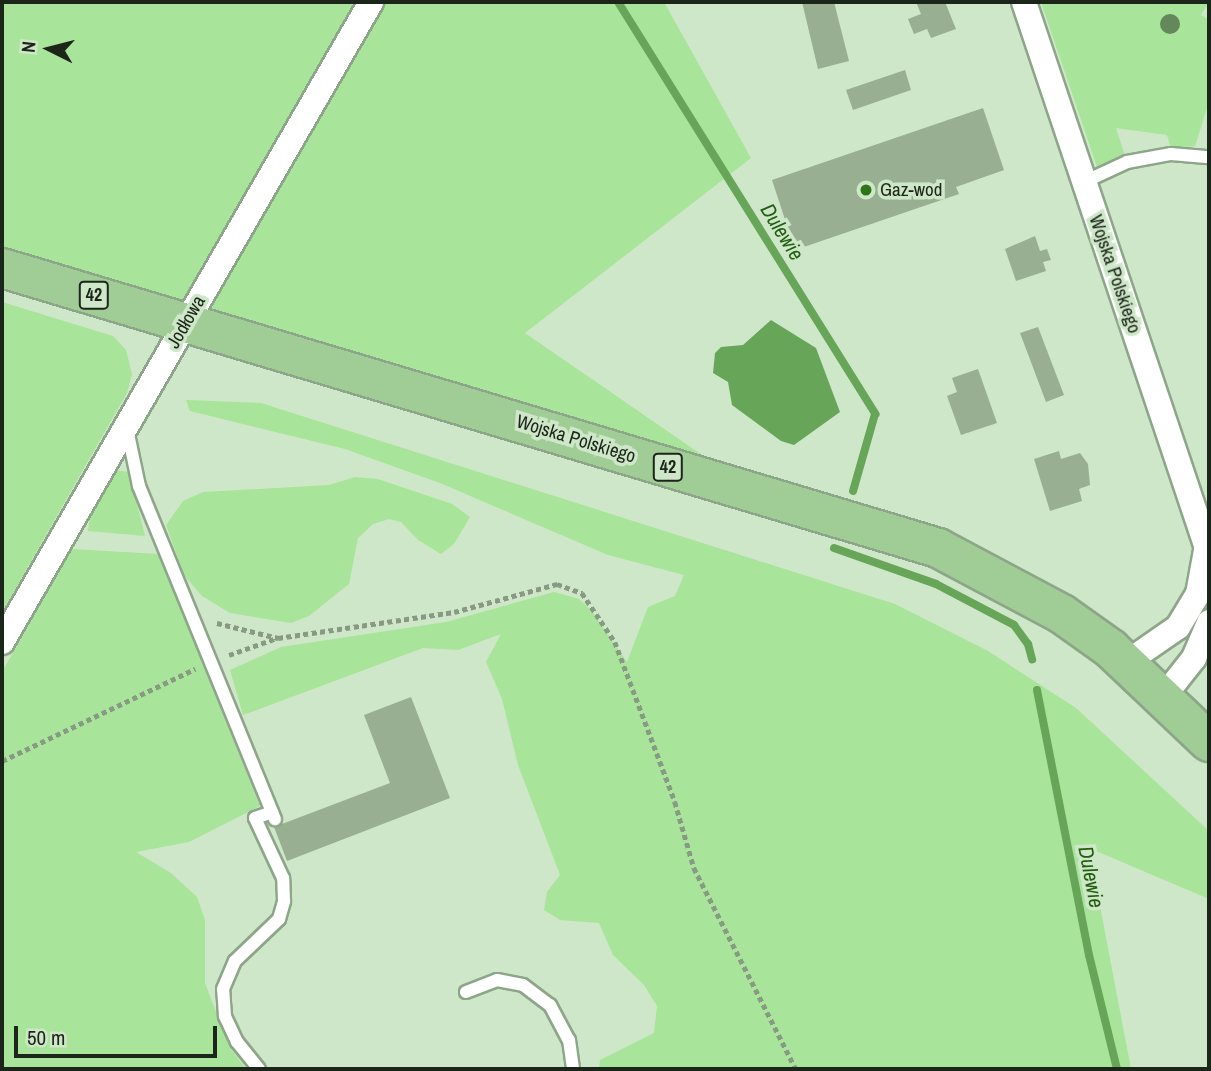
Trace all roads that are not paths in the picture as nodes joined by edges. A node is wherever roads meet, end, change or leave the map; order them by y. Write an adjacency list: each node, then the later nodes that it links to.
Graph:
1 (371, 2): 6 (street, Jodłowa)
2 (1024, 2): 4 (street, Wojska Polskiego)
3 (1209, 157): 4 (lane)
4 (1084, 182): 8 (street, Wojska Polskiego)
5 (2, 268): 6 (main road, Wojska Polskiego / 42)
6 (186, 322): 7 (street, Jodłowa); 11 (main road, Wojska Polskiego / 42)
7 (126, 425): 10 (street, Jodłowa); 15 (lane)
8 (1208, 550): 11 (street, Wojska Polskiego)
9 (1209, 622): 12 (street)
10 (2, 642)
11 (1126, 663): 12 (main road, Wojska Polskiego / 42)
12 (1164, 696): 13 (main road, Wojska Polskiego / 42)
13 (1209, 741)
14 (466, 992): 16 (lane)
15 (259, 1069)
16 (573, 1069)

